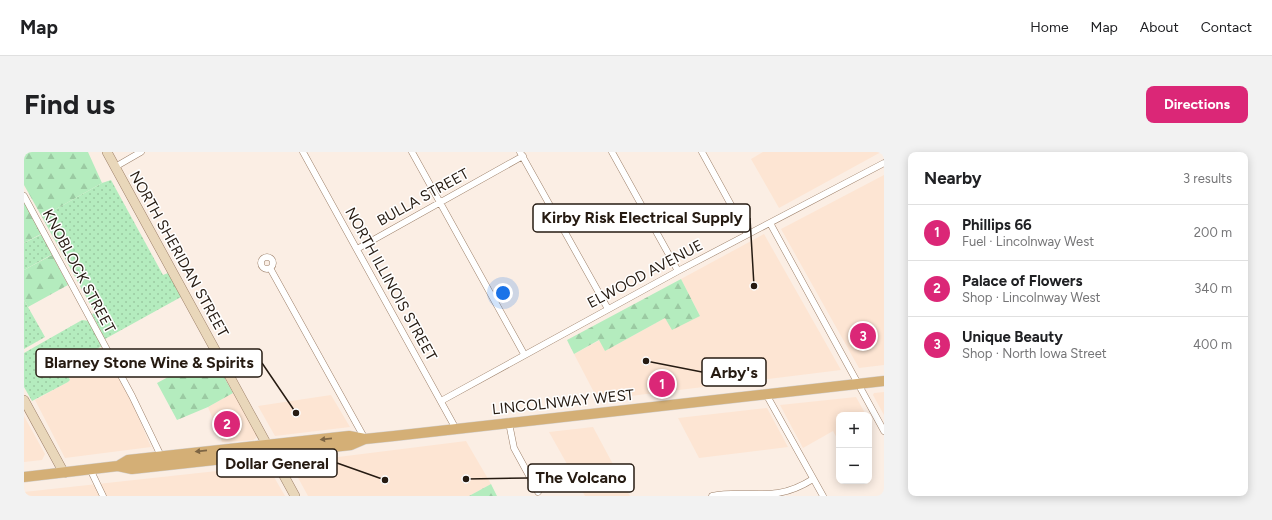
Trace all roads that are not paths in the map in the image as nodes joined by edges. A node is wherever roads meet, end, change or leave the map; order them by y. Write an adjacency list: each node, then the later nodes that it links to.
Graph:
1 (107, 152): 9 (street, NORTH SHERIDAN STREET)
2 (141, 152): 9 (street)
3 (303, 152): 14 (street, NORTH ILLINOIS STREET)
4 (412, 152): 11 (street)
5 (612, 152): 16 (street)
6 (702, 152): 13 (street)
7 (522, 154): 11 (street, BULLA STREET); 17 (street)
8 (884, 163): 12 (street, ELWOOD AVENUE)
9 (115, 167): 28 (street, NORTH SHERIDAN STREET)
10 (24, 196): 29 (street, KNOBLOCK STREET)
11 (440, 202): 14 (street, BULLA STREET); 18 (street)
12 (770, 223): 13 (street, ELWOOD AVENUE); 20 (street)
13 (747, 234): 16 (street, ELWOOD AVENUE)
14 (357, 249): 23 (street, NORTH ILLINOIS STREET)
15 (270, 268): 27 (street)
16 (678, 271): 17 (street, ELWOOD AVENUE)
17 (608, 309): 18 (street, ELWOOD AVENUE)
18 (524, 354): 23 (street, ELWOOD AVENUE)
19 (884, 381): 20 (main road, LINCOLNWAY WEST)
20 (859, 384): 21 (main road, LINCOLNWAY WEST); 26 (street)
21 (766, 394): 24 (main road, LINCOLNWAY WEST); 33 (street)
22 (24, 400): 31 (street)
23 (441, 401): 25 (street, NORTH ILLINOIS STREET)
24 (509, 423): 25 (main road, LINCOLNWAY WEST); 34 (street)
25 (456, 429): 27 (main road, LINCOLNWAY WEST)
26 (884, 431)
27 (365, 439): 28 (main road, LINCOLNWAY WEST)
28 (270, 449): 29 (main road, LINCOLNWAY WEST); 36 (street, NORTH SHERIDAN STREET)
29 (163, 460): 30 (main road, LINCOLNWAY WEST)
30 (90, 469): 31 (main road, LINCOLNWAY WEST); 35 (street)
31 (64, 472): 32 (main road, LINCOLNWAY WEST)
32 (24, 477)
33 (813, 479): 37 (street); 38 (street)
34 (538, 492)
35 (103, 496)
36 (296, 496)
37 (712, 496)
38 (823, 496)

